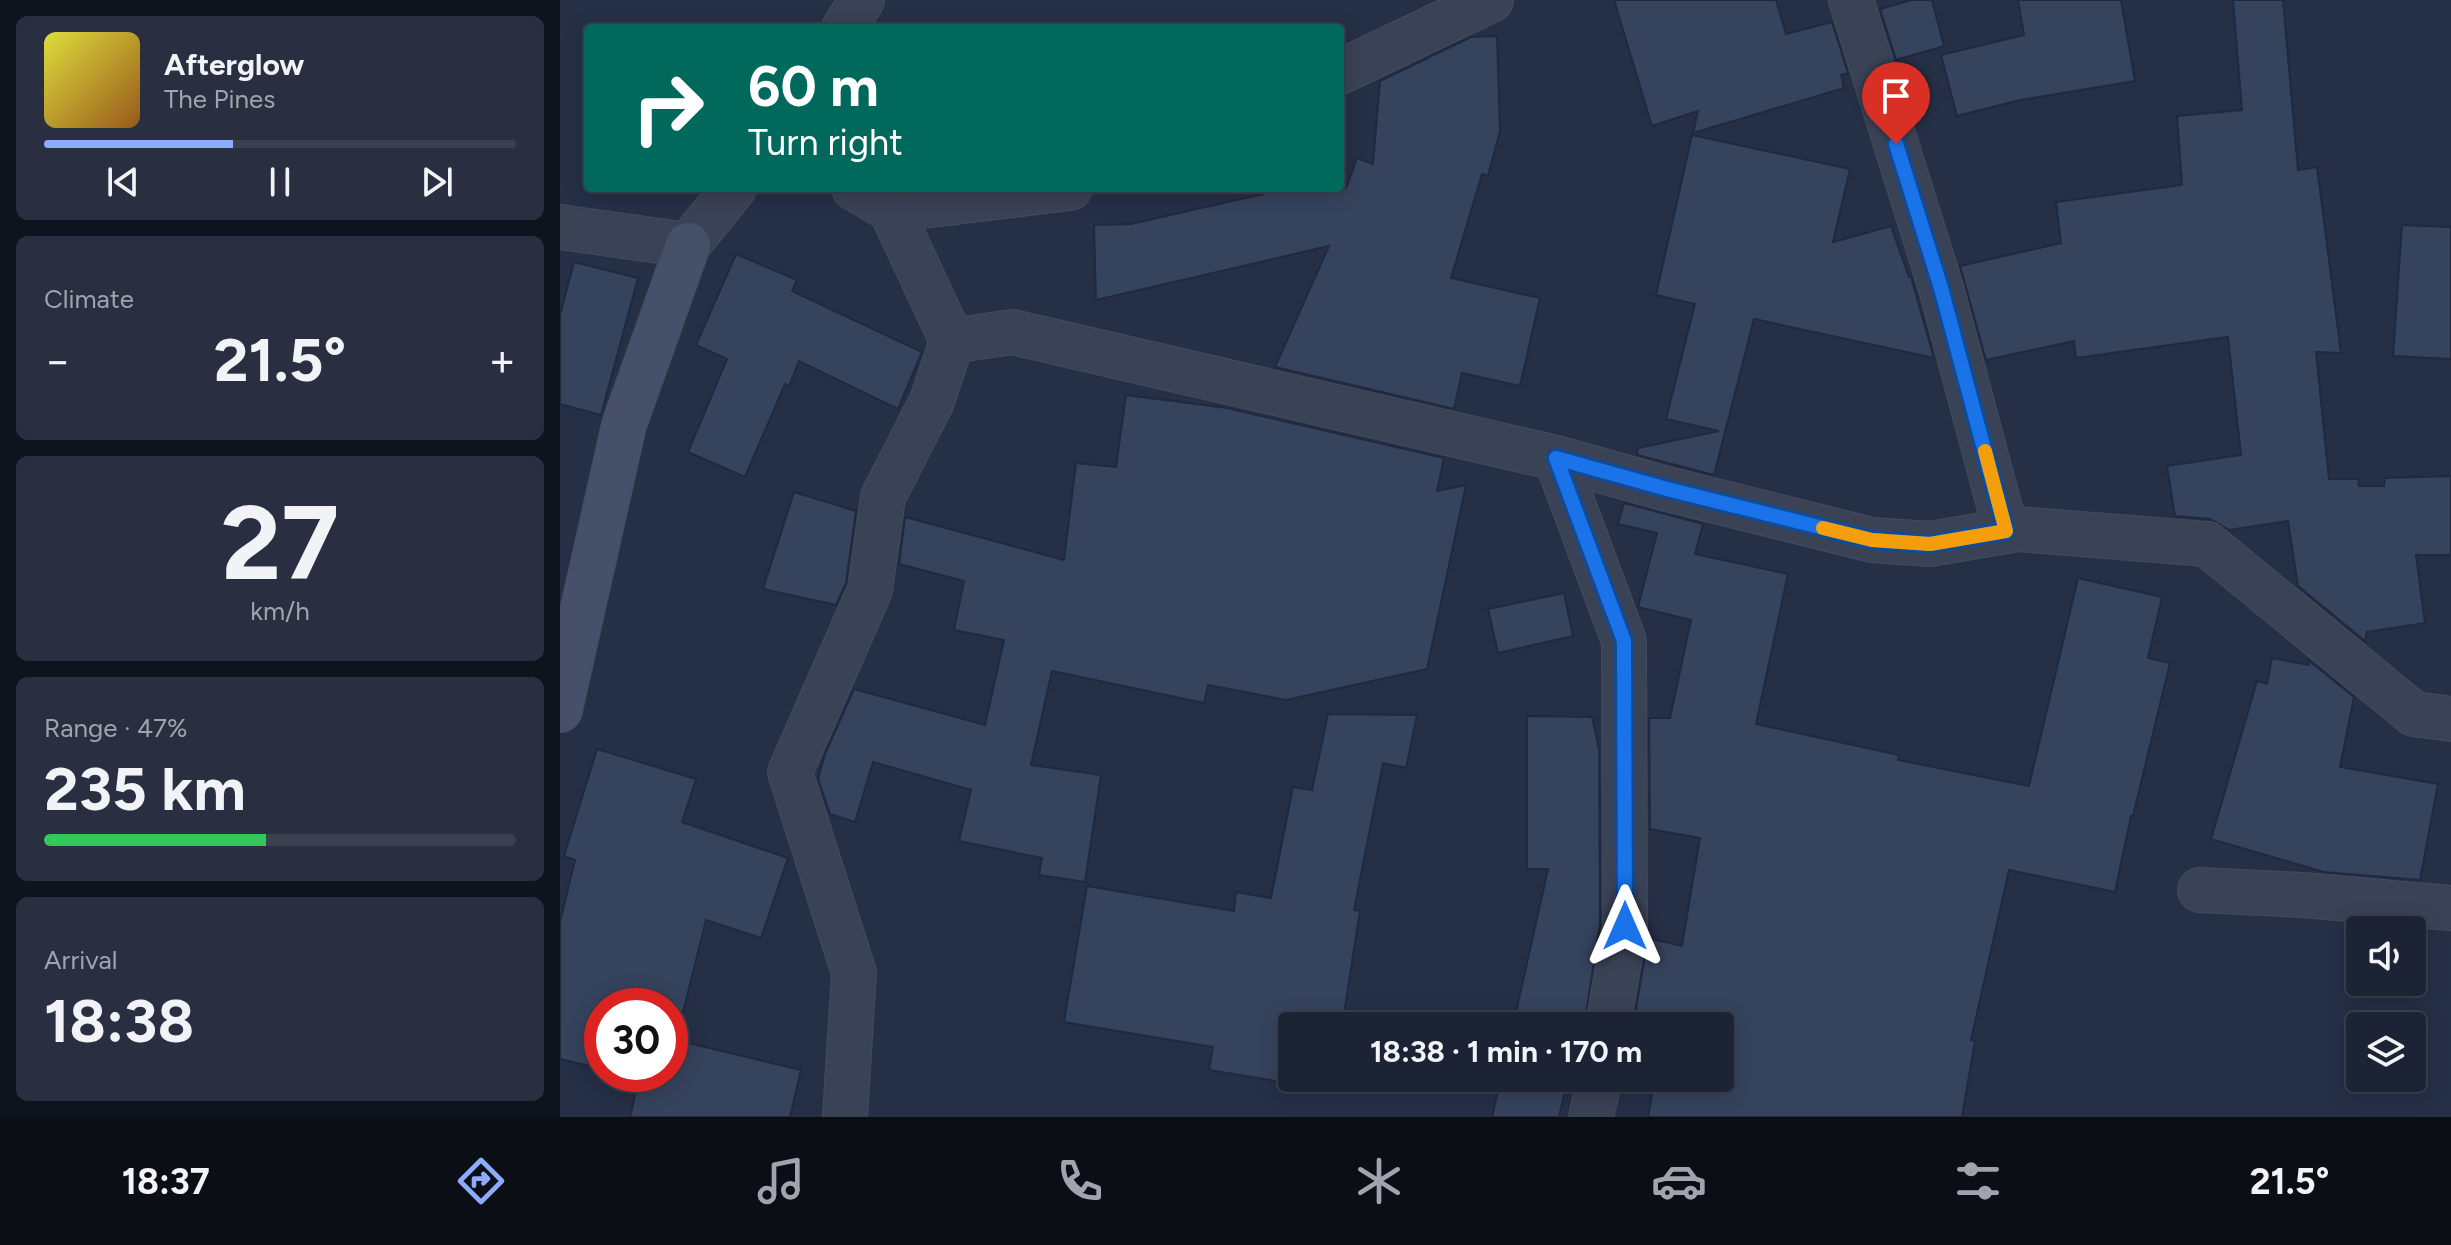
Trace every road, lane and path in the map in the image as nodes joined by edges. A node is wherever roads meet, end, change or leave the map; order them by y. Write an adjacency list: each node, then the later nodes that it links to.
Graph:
1 (862, 0): 4 (street)
2 (1491, 0): 5 (street)
3 (1851, 0): 14 (street)
4 (847, 24)
5 (1344, 70)
6 (731, 192): 11 (street)
7 (861, 192): 9 (street)
8 (1037, 192): 9 (street)
9 (891, 210): 12 (street)
10 (560, 227): 11 (street)
11 (688, 245): 15 (main road)
12 (952, 341): 13 (street); 21 (street)
13 (1556, 458): 14 (street); 19 (street)
14 (2006, 531): 16 (street)
15 (560, 710)
16 (2451, 719)
17 (2200, 890): 18 (street)
18 (2451, 908)
19 (1610, 1012)
20 (1597, 1092): 22 (street)
21 (845, 1117)
22 (1591, 1117)

